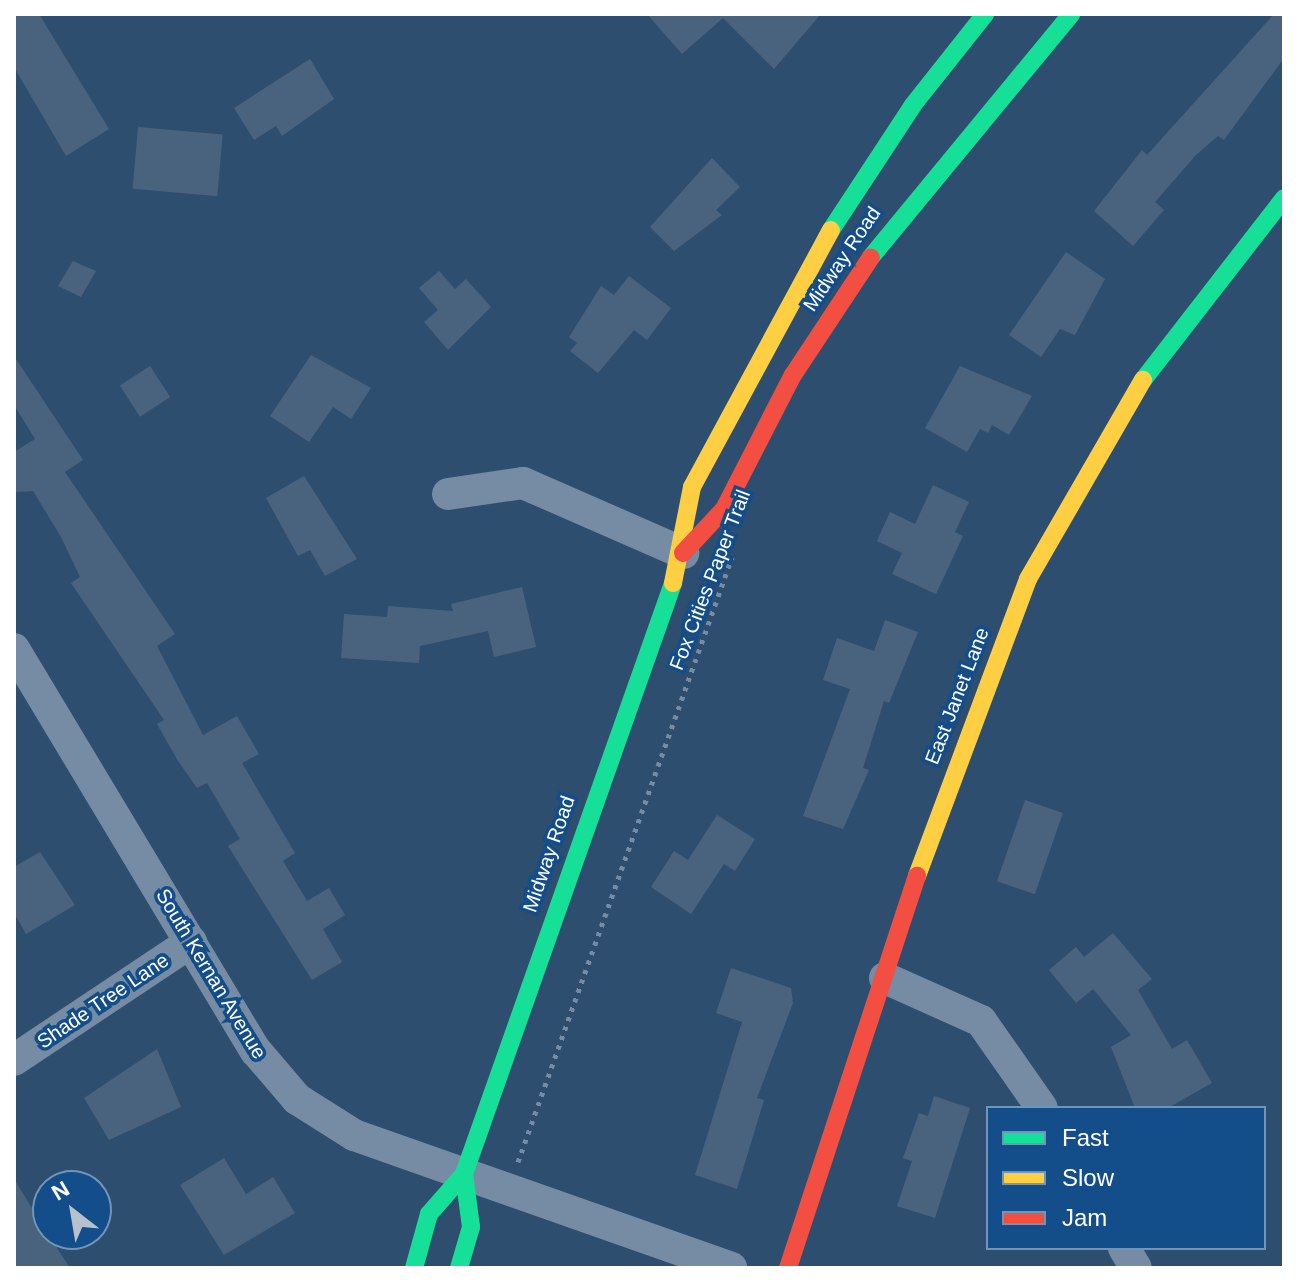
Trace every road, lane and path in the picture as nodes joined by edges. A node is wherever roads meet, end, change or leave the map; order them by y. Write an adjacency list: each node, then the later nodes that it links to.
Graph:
1 (985, 14): 3 (main road, Midway Road)
2 (1066, 18): 4 (main road, Midway Road)
3 (878, 154): 4 (main road); 8 (main road, Midway Road)
4 (911, 178): 8 (main road, Midway Road)
5 (1284, 198): 11 (main road, East Janet Lane)
6 (448, 494): 8 (street)
7 (737, 543): 15 (path, Fox Cities Paper Trail)
8 (683, 553): 14 (main road, Midway Road)
9 (14, 649): 10 (street, South Kernan Avenue)
10 (191, 942): 12 (street, Shade Tree Lane); 14 (street, South Kernan Avenue)
11 (885, 978): 13 (street); 20 (main road, East Janet Lane)
12 (14, 1060)
13 (1041, 1106)
14 (464, 1174): 15 (street, South Kernan Avenue); 17 (main road, Midway Road); 18 (main road, Midway Road)
15 (509, 1191): 19 (street, South Kernan Avenue)
16 (1125, 1250): 21 (street)
17 (414, 1268)
18 (459, 1268)
19 (731, 1268)
20 (788, 1268)
21 (1136, 1268)

